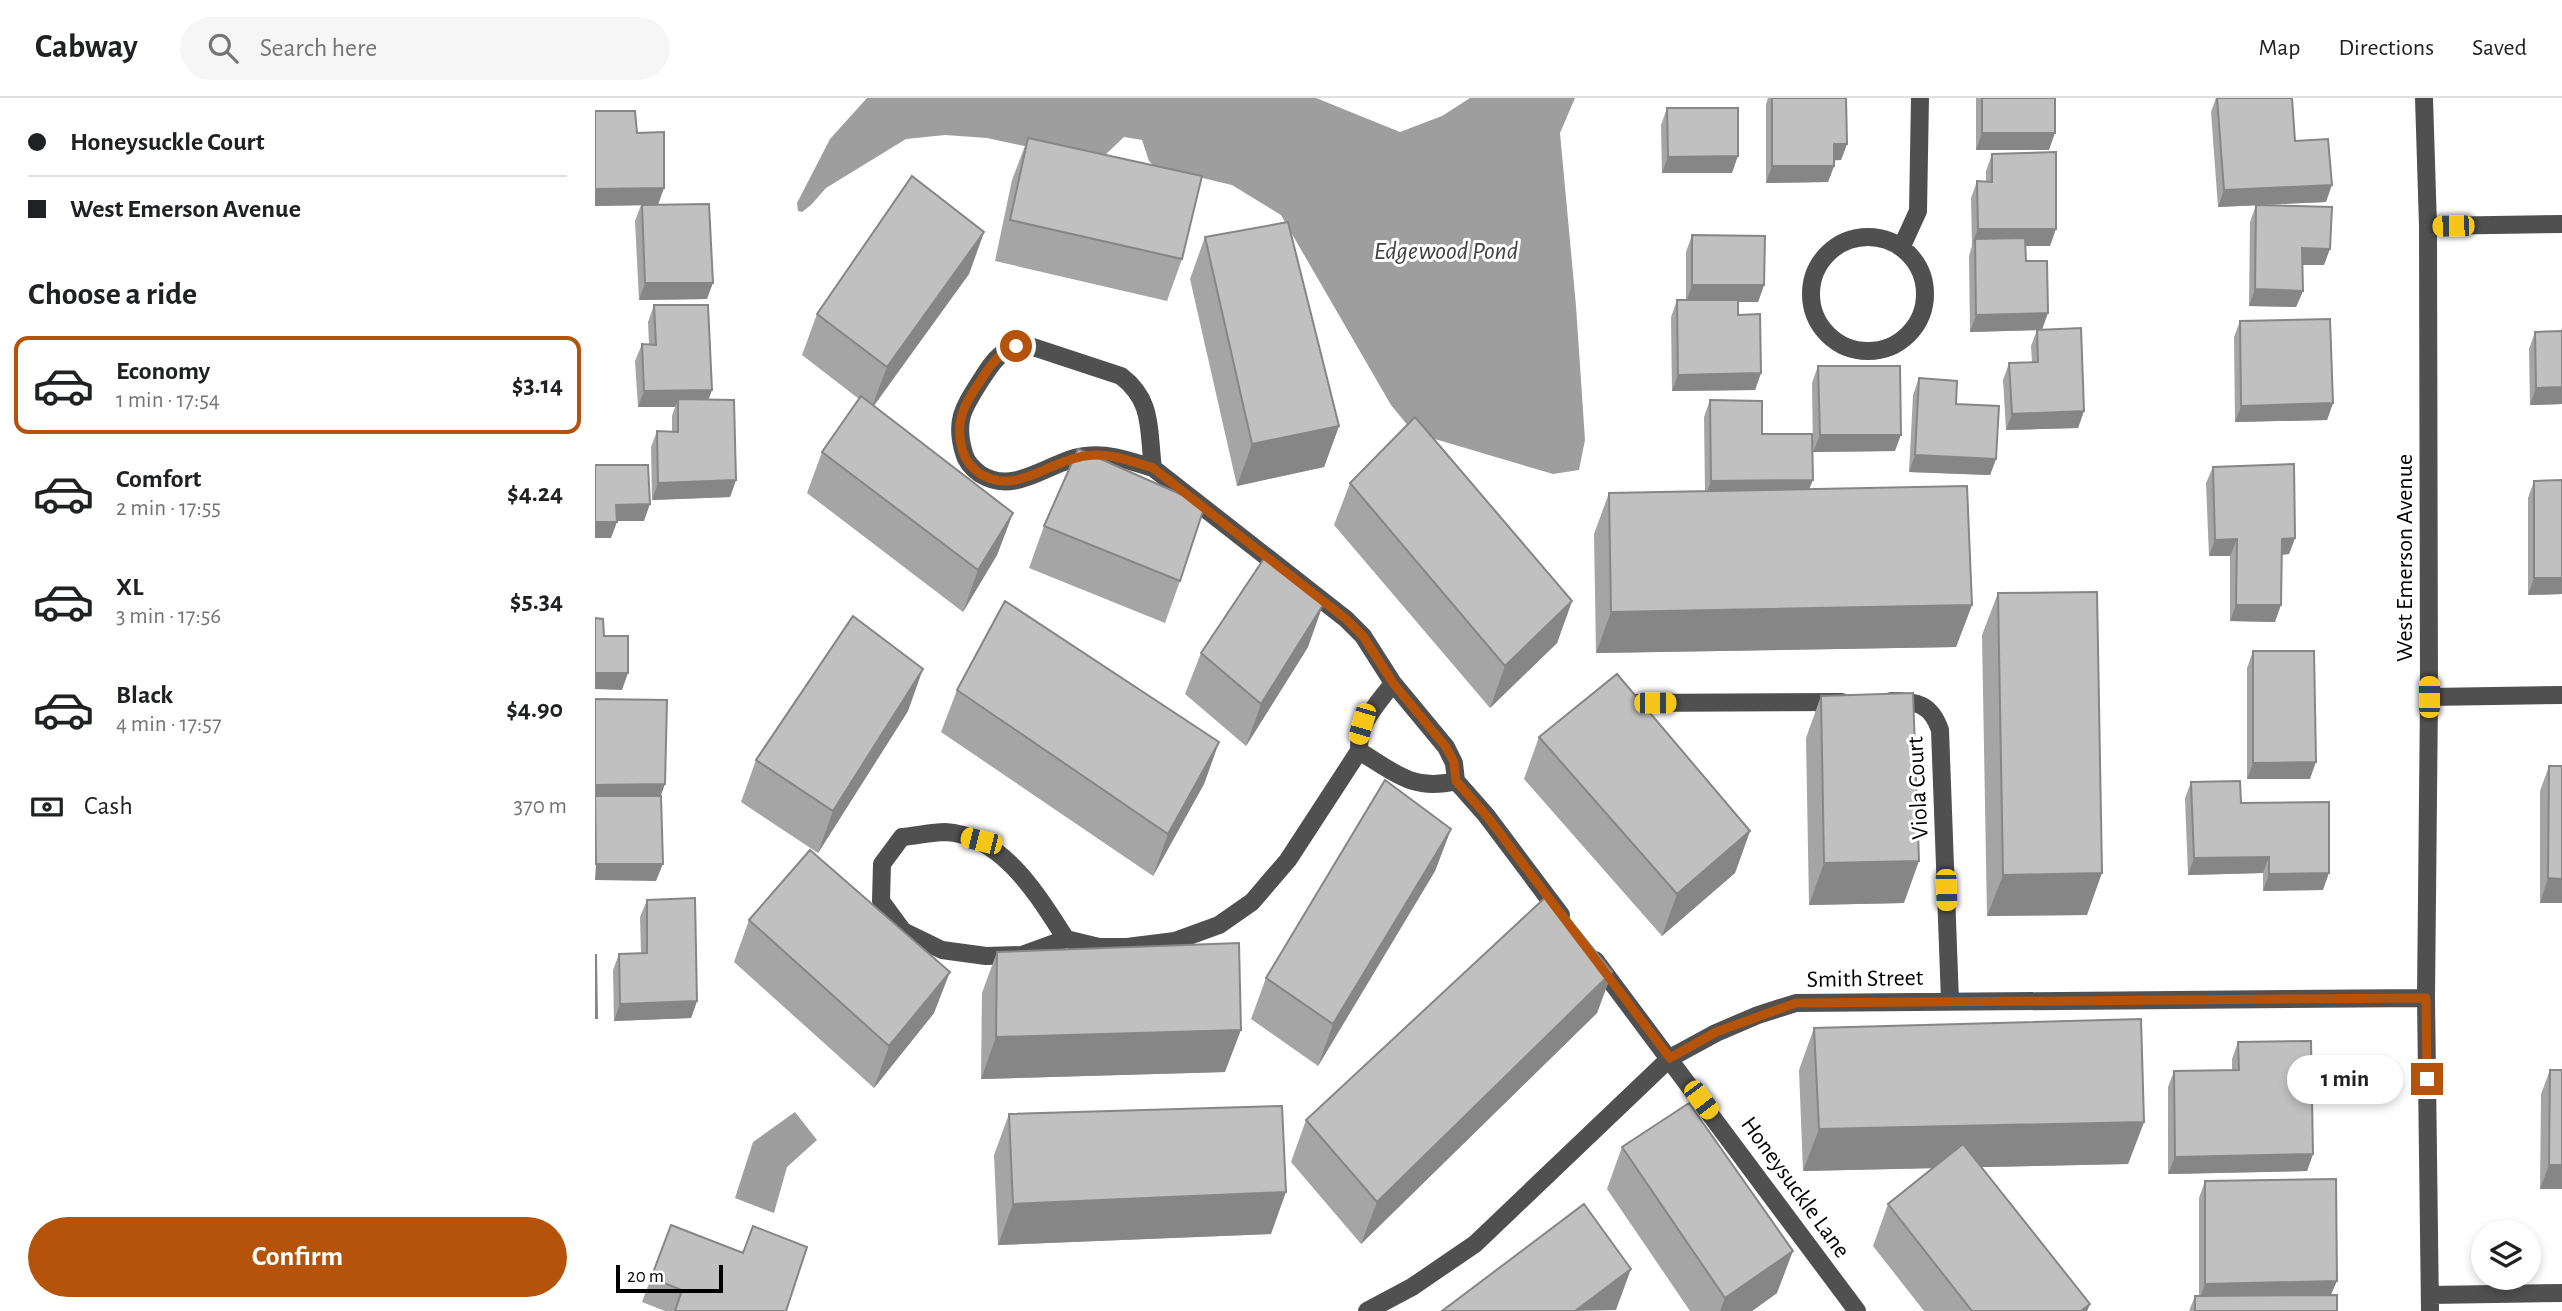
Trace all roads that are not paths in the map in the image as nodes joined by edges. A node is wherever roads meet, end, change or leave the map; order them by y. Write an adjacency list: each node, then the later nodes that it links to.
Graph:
1 (1920, 98): 5 (street)
2 (2424, 98): 4 (street, West Emerson Avenue)
3 (2562, 224): 4 (street)
4 (2428, 226): 9 (street, West Emerson Avenue)
5 (1902, 246): 5 (street)
6 (1153, 468): 6 (street); 7 (street)
7 (1393, 683): 11 (street); 12 (street)
8 (2562, 695): 9 (street)
9 (2429, 697): 16 (street, West Emerson Avenue)
10 (1628, 704): 17 (street, Viola Court)
11 (1359, 751): 12 (street); 14 (street)
12 (1456, 781): 13 (street)
13 (1570, 926)
14 (1066, 939): 14 (street)
15 (1586, 948): 18 (street, Honeysuckle Lane)
16 (2426, 998): 17 (street, Smith Street); 20 (street, West Emerson Avenue)
17 (1950, 1001): 18 (street, Smith Street)
18 (1670, 1058): 21 (street, Smith Street); 22 (street, Honeysuckle Lane)
19 (2562, 1293): 20 (street)
20 (2430, 1303)
21 (1367, 1311)
22 (1857, 1311)

